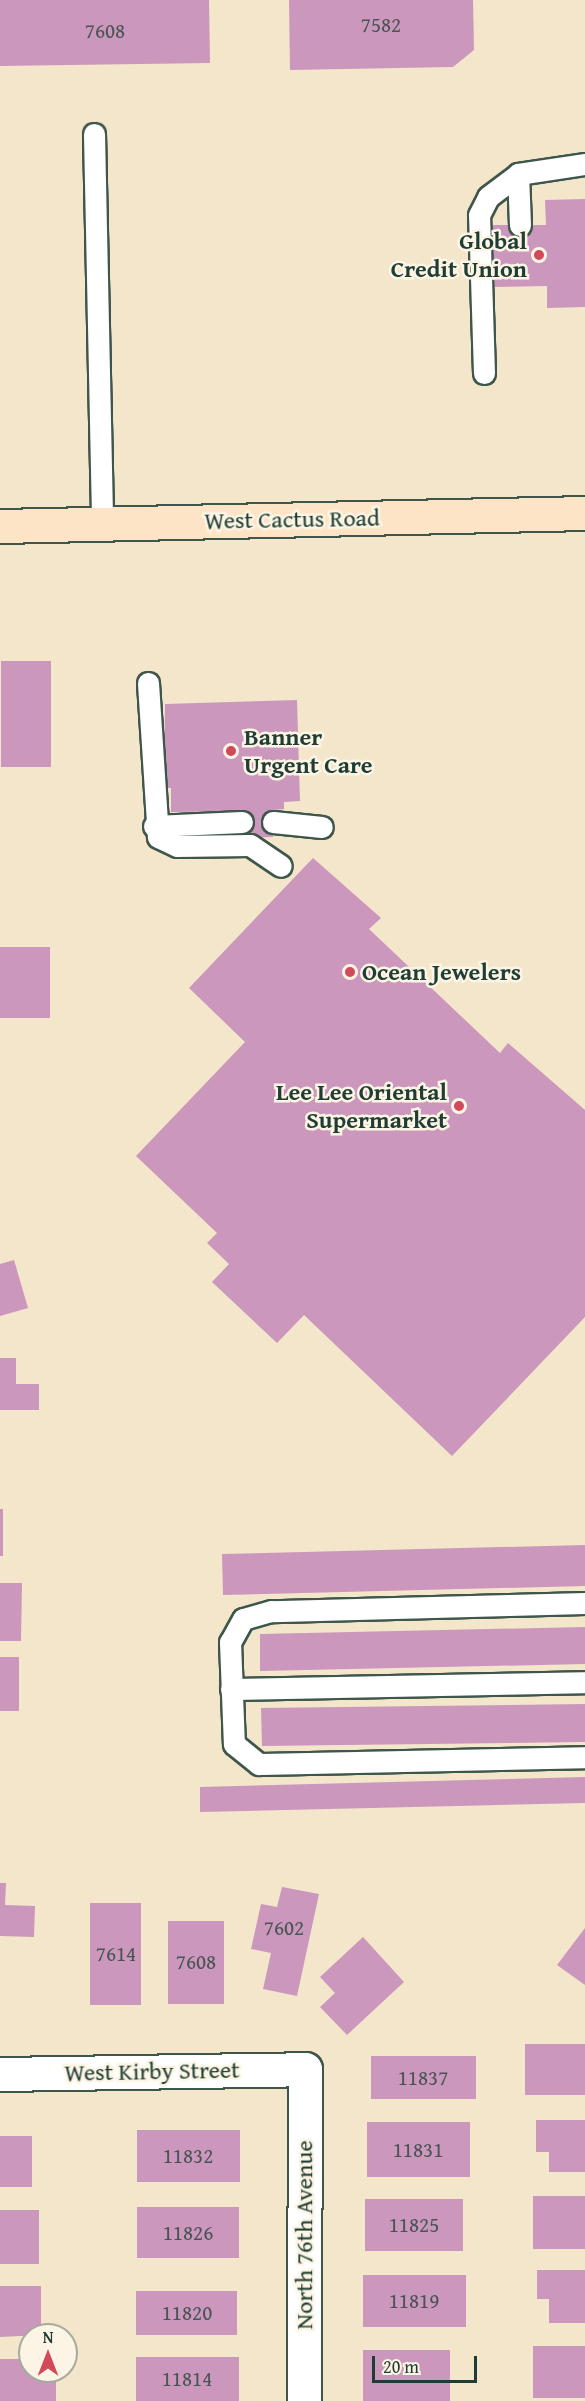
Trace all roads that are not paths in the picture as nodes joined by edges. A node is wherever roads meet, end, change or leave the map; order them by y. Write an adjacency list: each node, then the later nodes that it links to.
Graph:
1 (94, 135): 7 (lane)
2 (585, 164): 3 (lane)
3 (518, 174): 4 (lane); 5 (lane)
4 (520, 225)
5 (484, 373)
6 (585, 513): 7 (main road, West Cactus Road)
7 (102, 524): 8 (main road, West Cactus Road)
8 (0, 526)
9 (148, 683): 12 (lane)
10 (242, 822): 12 (lane)
11 (273, 822): 13 (lane)
12 (154, 826): 14 (lane)
13 (322, 827)
14 (281, 866)
15 (585, 1603): 17 (lane)
16 (585, 1682): 17 (lane)
17 (231, 1689): 18 (lane)
18 (585, 1757)
19 (305, 2068): 20 (street, West Kirby Street); 21 (street, North 76th Avenue)
20 (0, 2074)
21 (304, 2401)

